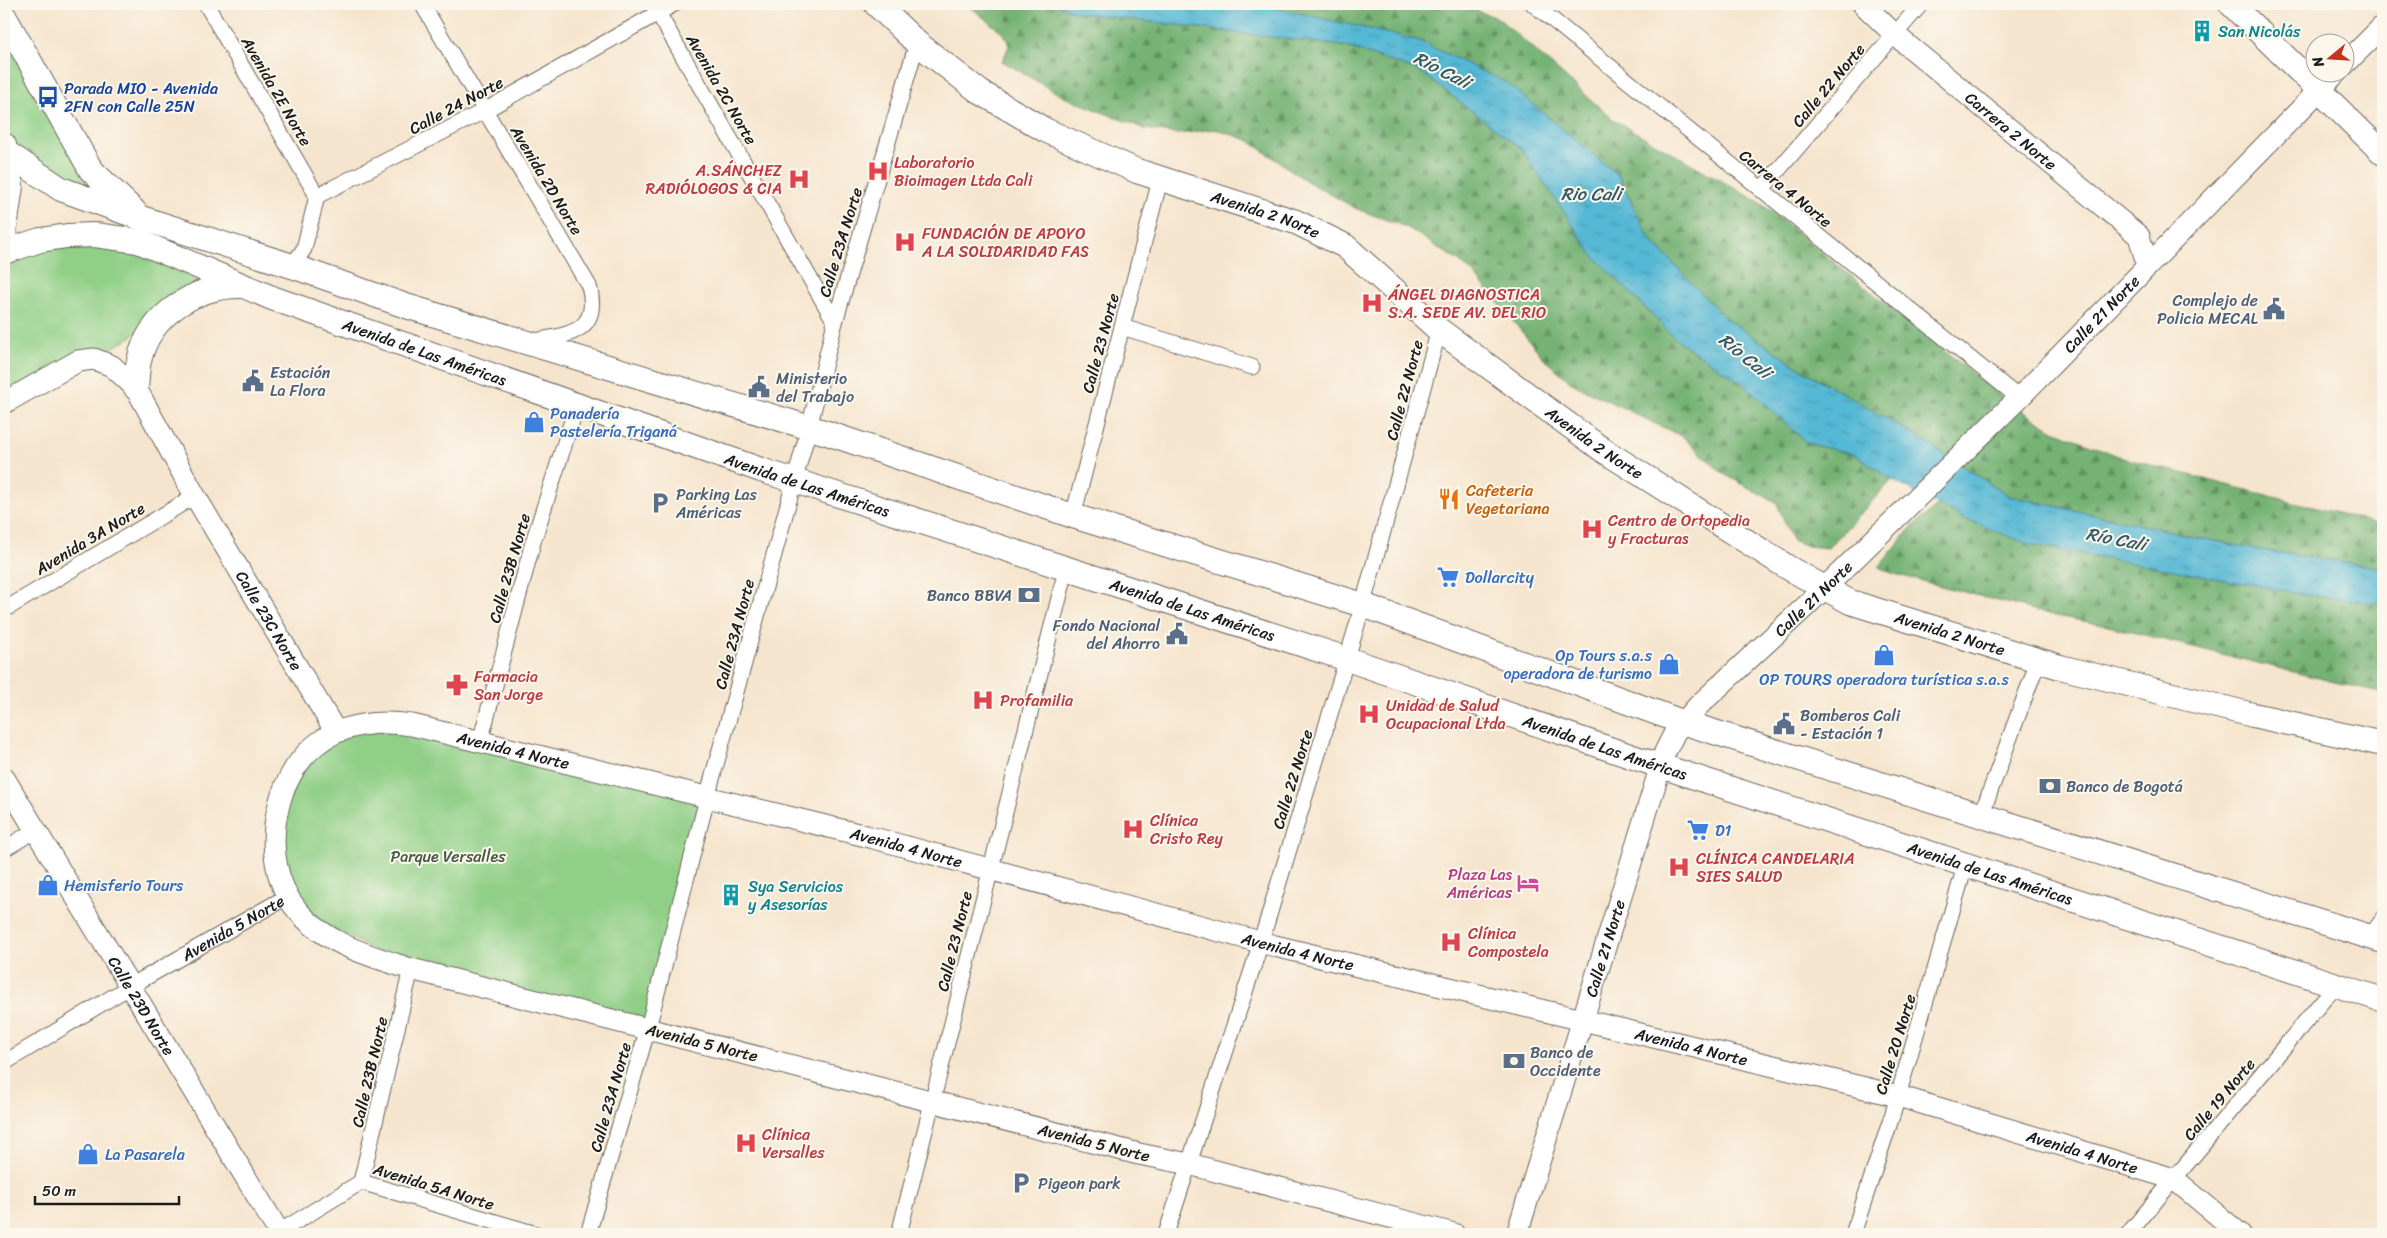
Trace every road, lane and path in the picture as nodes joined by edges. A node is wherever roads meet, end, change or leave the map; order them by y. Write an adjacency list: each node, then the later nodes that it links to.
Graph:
1 (206, 4): 22 (street, Avenida 2E Norte)
2 (422, 4): 17 (street, Avenida 2D Norte)
3 (674, 4): 9 (street, Calle 24 Norte)
4 (876, 4): 13 (main road, Avenida 2 Norte)
5 (1533, 4): 21 (street, Carrera 4 Norte)
6 (1863, 4): 12 (street, Carrera 2 Norte)
7 (1921, 4): 12 (street, Calle 22 Norte)
8 (2231, 4): 16 (main road)
9 (656, 9): 17 (street, Calle 24 Norte); 31 (street, Avenida 2C Norte)
10 (4, 16): 23 (main road)
11 (2383, 26): 14 (street)
12 (1894, 34): 21 (street, Calle 22 Norte); 26 (street, Carrera 2 Norte)
13 (917, 43): 20 (main road, Avenida 2 Norte); 31 (street, Calle 23A Norte)
14 (2354, 55)
15 (2328, 82): 16 (street, Calle 21 Norte)
16 (2320, 90): 19 (main road); 24 (street, Calle 21 Norte)
17 (484, 111): 22 (street, Calle 24 Norte); 34 (street, Avenida 2D Norte)
18 (5, 149): 23 (main road); 25 (main road)
19 (2383, 153)
20 (1160, 180): 32 (street, Calle 23 Norte); 33 (main road, Avenida 2 Norte)
21 (1762, 190): 37 (street, Carrera 4 Norte)
22 (317, 196): 29 (street)
23 (141, 218): 29 (main road)
24 (2177, 234): 26 (street); 28 (street, Calle 21 Norte)
25 (4, 236)
26 (2139, 236): 28 (street)
27 (4, 252): 30 (main road, Avenida de Las Américas)
28 (2148, 264): 37 (street, Calle 21 Norte)
29 (292, 266): 34 (main road)
30 (244, 286): 36 (main road); 39 (main road, Avenida de Las Américas)
31 (835, 322): 40 (street, Calle 23A Norte)
32 (1122, 327): 35 (street); 43 (street, Calle 23 Norte)
33 (1439, 330): 45 (main road, Avenida 2 Norte); 46 (street, Calle 22 Norte)
34 (526, 342): 40 (main road)
35 (1252, 367)
36 (136, 388): 38 (street, Calle 23C Norte); 42 (street, Calle 23C Norte)
37 (2019, 398): 45 (street, Calle 21 Norte)
38 (4, 403)
39 (577, 405): 41 (main road, Avenida de Las Américas); 52 (street, Calle 23B Norte)
40 (809, 428): 41 (street, Calle 23A Norte); 43 (main road)
41 (795, 480): 44 (main road, Avenida de Las Américas); 56 (street, Calle 23A Norte)
42 (195, 496): 47 (street, Avenida 3A Norte); 51 (street, Calle 23C Norte)
43 (1073, 516): 46 (main road)
44 (1066, 570): 48 (main road, Avenida de Las Américas); 61 (street, Calle 23 Norte)
45 (1823, 588): 49 (main road, Avenida 2 Norte); 50 (street, Calle 21 Norte)
46 (1363, 605): 48 (street, Calle 22 Norte); 50 (main road)
47 (4, 610)
48 (1347, 659): 54 (main road, Avenida de Las Américas); 64 (street, Calle 22 Norte)
49 (2038, 661): 53 (main road, Avenida 2 Norte); 57 (street)
50 (1682, 722): 54 (street, Calle 21 Norte); 57 (main road)
51 (336, 732): 52 (street, Avenida 4 Norte); 62 (street)
52 (480, 742): 56 (street, Avenida 4 Norte)
53 (2383, 744)
54 (1661, 766): 60 (main road, Avenida de Las Américas); 69 (street, Calle 21 Norte)
55 (4, 778): 58 (street, Calle 23D Norte)
56 (708, 797): 61 (street, Avenida 4 Norte); 70 (street, Calle 23A Norte)
57 (1980, 816): 63 (main road)
58 (36, 830): 59 (street); 66 (street, Calle 23D Norte)
59 (4, 849)
60 (1966, 863): 67 (main road, Avenida de Las Américas); 72 (street, Calle 20 Norte)
61 (990, 870): 64 (street, Avenida 4 Norte); 73 (street, Calle 23 Norte)
62 (288, 896): 65 (street, Avenida 5 Norte); 66 (street, Avenida 5 Norte)
63 (2379, 932)
64 (1261, 942): 69 (street, Avenida 4 Norte); 74 (street, Calle 22 Norte)
65 (411, 969): 70 (street, Avenida 5 Norte); 76 (street, Calle 23B Norte)
66 (130, 986): 71 (street, Avenida 5 Norte); 77 (street, Calle 23D Norte)
67 (2336, 986): 68 (main road, Avenida de Las Américas); 75 (street, Calle 19 Norte)
68 (2383, 1000)
69 (1583, 1022): 72 (street, Avenida 4 Norte); 83 (street, Calle 21 Norte)
70 (648, 1028): 73 (street, Avenida 5 Norte); 79 (street, Calle 23A Norte)
71 (4, 1062)
72 (1898, 1096): 75 (street, Avenida 4 Norte); 84 (street, Calle 20 Norte)
73 (932, 1101): 74 (street, Avenida 5 Norte); 80 (street, Calle 23 Norte)
74 (1189, 1164): 81 (street, Calle 22 Norte); 82 (street, Avenida 5 Norte)
75 (2174, 1179): 85 (street, Calle 19 Norte); 86 (street, Avenida 4 Norte)
76 (361, 1182): 77 (street, Avenida 5A Norte); 78 (street, Avenida 5A Norte)
77 (278, 1234)
78 (536, 1234)
79 (588, 1234)
80 (899, 1234)
81 (1166, 1234)
82 (1454, 1234)
83 (1517, 1234)
84 (1853, 1234)
85 (2128, 1234)
86 (2240, 1234)

